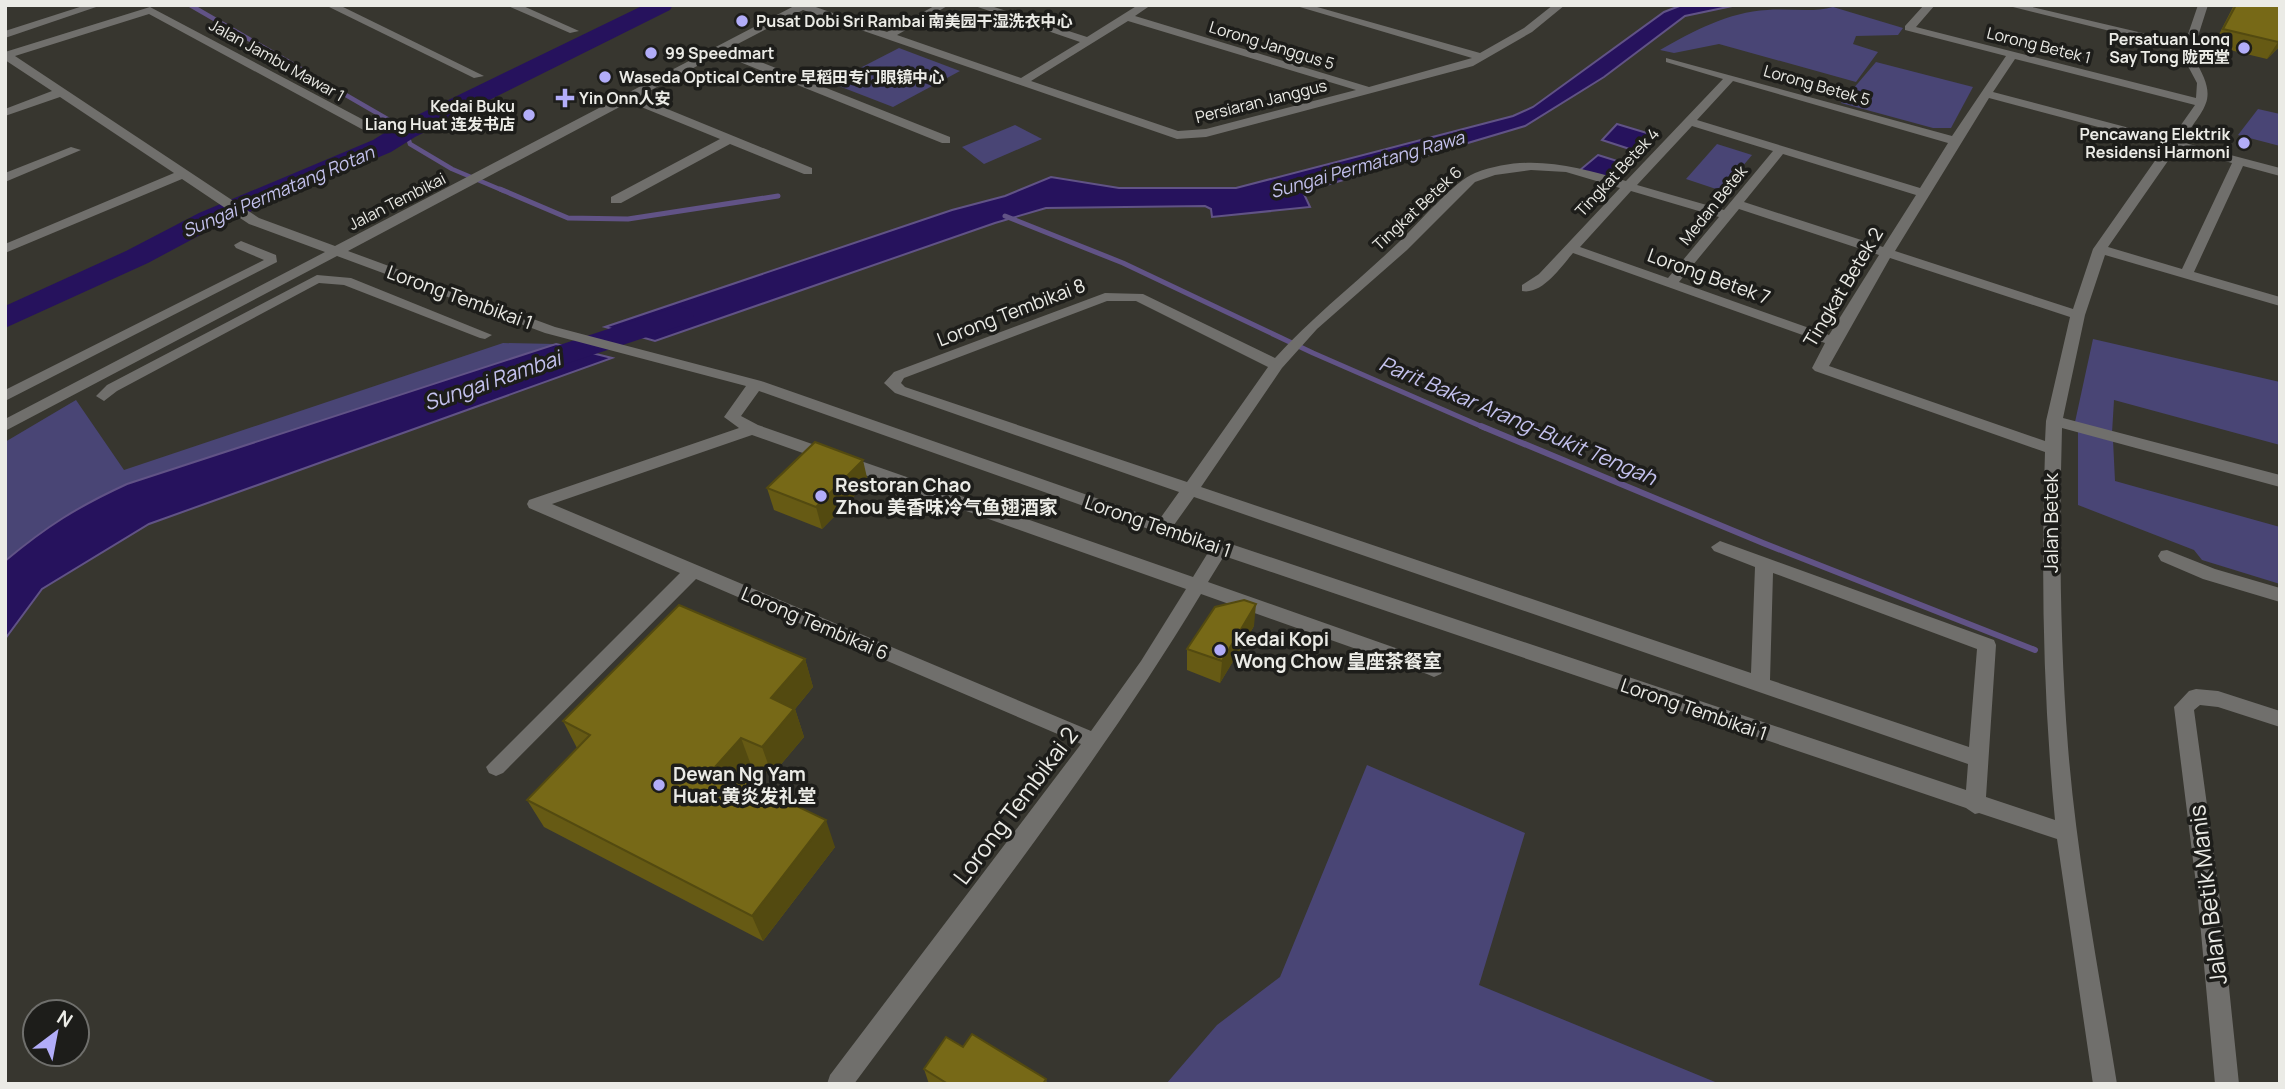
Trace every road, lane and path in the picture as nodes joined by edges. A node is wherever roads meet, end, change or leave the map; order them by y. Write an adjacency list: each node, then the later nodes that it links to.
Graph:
1 (61, 5): 16 (street)
2 (96, 5): 18 (street)
3 (122, 5): 23 (street)
4 (330, 5): 27 (street)
5 (511, 5): 17 (street)
6 (944, 5): 19 (street)
7 (977, 5): 20 (street)
8 (1146, 5): 15 (street)
9 (1298, 5): 25 (street)
10 (1560, 5): 25 (street, Persiaran Janggus)
11 (1930, 5): 24 (street, Lorong Betek 1)
12 (2010, 5): 21 (street)
13 (2203, 5): 21 (street)
14 (803, 6): 19 (street, Persiaran Janggus); 22 (street, Jalan Tembikai)
15 (1126, 17): 20 (street); 30 (street, Lorong Janggus 5)
16 (5, 24)
17 (574, 32)
18 (5, 35)
19 (888, 35): 29 (street, Persiaran Janggus)
20 (1089, 41): 29 (street)
21 (2187, 47): 34 (street)
22 (718, 49): 33 (street, Jalan Tembikai); 39 (street)
23 (6, 53): 31 (street, Lorong Tembikai 1); 37 (street, Jalan Jambu Mawar 1)
24 (2012, 55): 32 (street, Tingkat Betek 2); 34 (street, Lorong Betek 1)
25 (1481, 57): 30 (street, Persiaran Janggus)
26 (1670, 60): 28 (street, Lorong Betek 5)
27 (478, 76)
28 (1731, 77): 36 (street, Tingkat Betek 4); 40 (street, Lorong Betek 5)
29 (1022, 82): 30 (street, Persiaran Janggus)
30 (1369, 91)
31 (61, 92): 35 (street); 47 (street, Lorong Tembikai 1)
32 (1987, 94): 40 (street, Tingkat Betek 2); 41 (street)
33 (627, 97): 38 (street); 57 (street, Jalan Tembikai)
34 (2202, 103): 41 (street, Jalan Betek)
35 (5, 113)
36 (1688, 121): 42 (street, Medan Betek); 49 (street, Tingkat Betek 4)
37 (373, 130)
38 (730, 139): 45 (street); 51 (street)
39 (946, 140)
40 (1955, 141): 50 (street, Tingkat Betek 2)
41 (2175, 145): 44 (street); 56 (street, Jalan Betek)
42 (1781, 149): 50 (street, Medan Betek); 52 (street, Medan Betek)
43 (75, 150): 48 (street)
44 (2239, 162): 46 (street); 59 (street)
45 (808, 171)
46 (2280, 172)
47 (182, 174): 55 (street); 57 (street, Lorong Tembikai 1)
48 (5, 178)
49 (1630, 185): 52 (street, Tingkat Betek 6); 54 (street, Tingkat Betek 4); 71 (street, Tingkat Betek 6)
50 (1924, 193): 58 (street, Tingkat Betek 2)
51 (617, 200)
52 (1732, 210): 58 (street, Tingkat Betek 6); 61 (street, Medan Betek)
53 (241, 245): 73 (street)
54 (1571, 248): 61 (street, Lorong Betek 7); 62 (street, Tingkat Betek 4)
55 (5, 249)
56 (2100, 249): 59 (street); 67 (street, Jalan Betek)
57 (338, 251): 60 (street, Lorong Tembikai 1); 65 (street, Jalan Tembikai)
58 (1887, 253): 67 (street, Tingkat Betek 6); 69 (street, Tingkat Betek 2)
59 (2185, 276): 64 (street)
60 (420, 282): 63 (street); 74 (street, Lorong Tembikai 1)
61 (1671, 283): 69 (street, Lorong Betek 7)
62 (1527, 288)
63 (391, 299): 66 (street); 68 (street)
64 (2280, 302)
65 (237, 304): 66 (street); 70 (street, Jalan Tembikai)
66 (250, 314): 72 (street)
67 (2078, 315): 78 (street, Jalan Betek)
68 (485, 335)
69 (1833, 341): 81 (street, Tingkat Betek 2)
70 (130, 359): 72 (street); 75 (street, Jalan Tembikai)
71 (1277, 365): 83 (street, Tingkat Betek 6); 83 (street, Lorong Tembikai 8)
72 (146, 370): 77 (street)
73 (49, 373): 75 (street); 76 (street)
74 (756, 384): 80 (street); 84 (street, Lorong Tembikai 1)
75 (76, 386): 79 (street, Jalan Tembikai)
76 (5, 396)
77 (104, 396)
78 (2054, 421): 81 (street, Jalan Betek); 82 (street)
79 (5, 426)
80 (752, 429): 89 (street, Lorong Tembikai 6); 90 (street)
81 (2052, 449): 99 (street, Jalan Betek)
82 (2280, 481)
83 (1190, 490): 84 (street, Tingkat Betek 6); 93 (street)
84 (1163, 528): 86 (street, Lorong Tembikai 1)
85 (1720, 547): 88 (street)
86 (1220, 548): 90 (street, Lorong Tembikai 2); 98 (street, Lorong Tembikai 1)
87 (2168, 555): 91 (street)
88 (1764, 563): 93 (street); 96 (street)
89 (692, 571): 95 (street, Lorong Tembikai 6); 97 (street)
90 (1197, 585): 92 (street); 95 (street, Lorong Tembikai 2)
91 (2280, 595)
92 (1434, 669)
93 (1760, 685): 96 (street)
94 (2280, 719): 102 (street, Jalan Betik Manis)
95 (1095, 741): 100 (street, Lorong Tembikai 2)
96 (1979, 759): 98 (street)
97 (495, 767)
98 (1975, 805): 99 (street, Lorong Tembikai 1)
99 (2067, 834): 101 (street, Jalan Betek)
100 (839, 1084)
101 (2105, 1084)
102 (2227, 1084)

